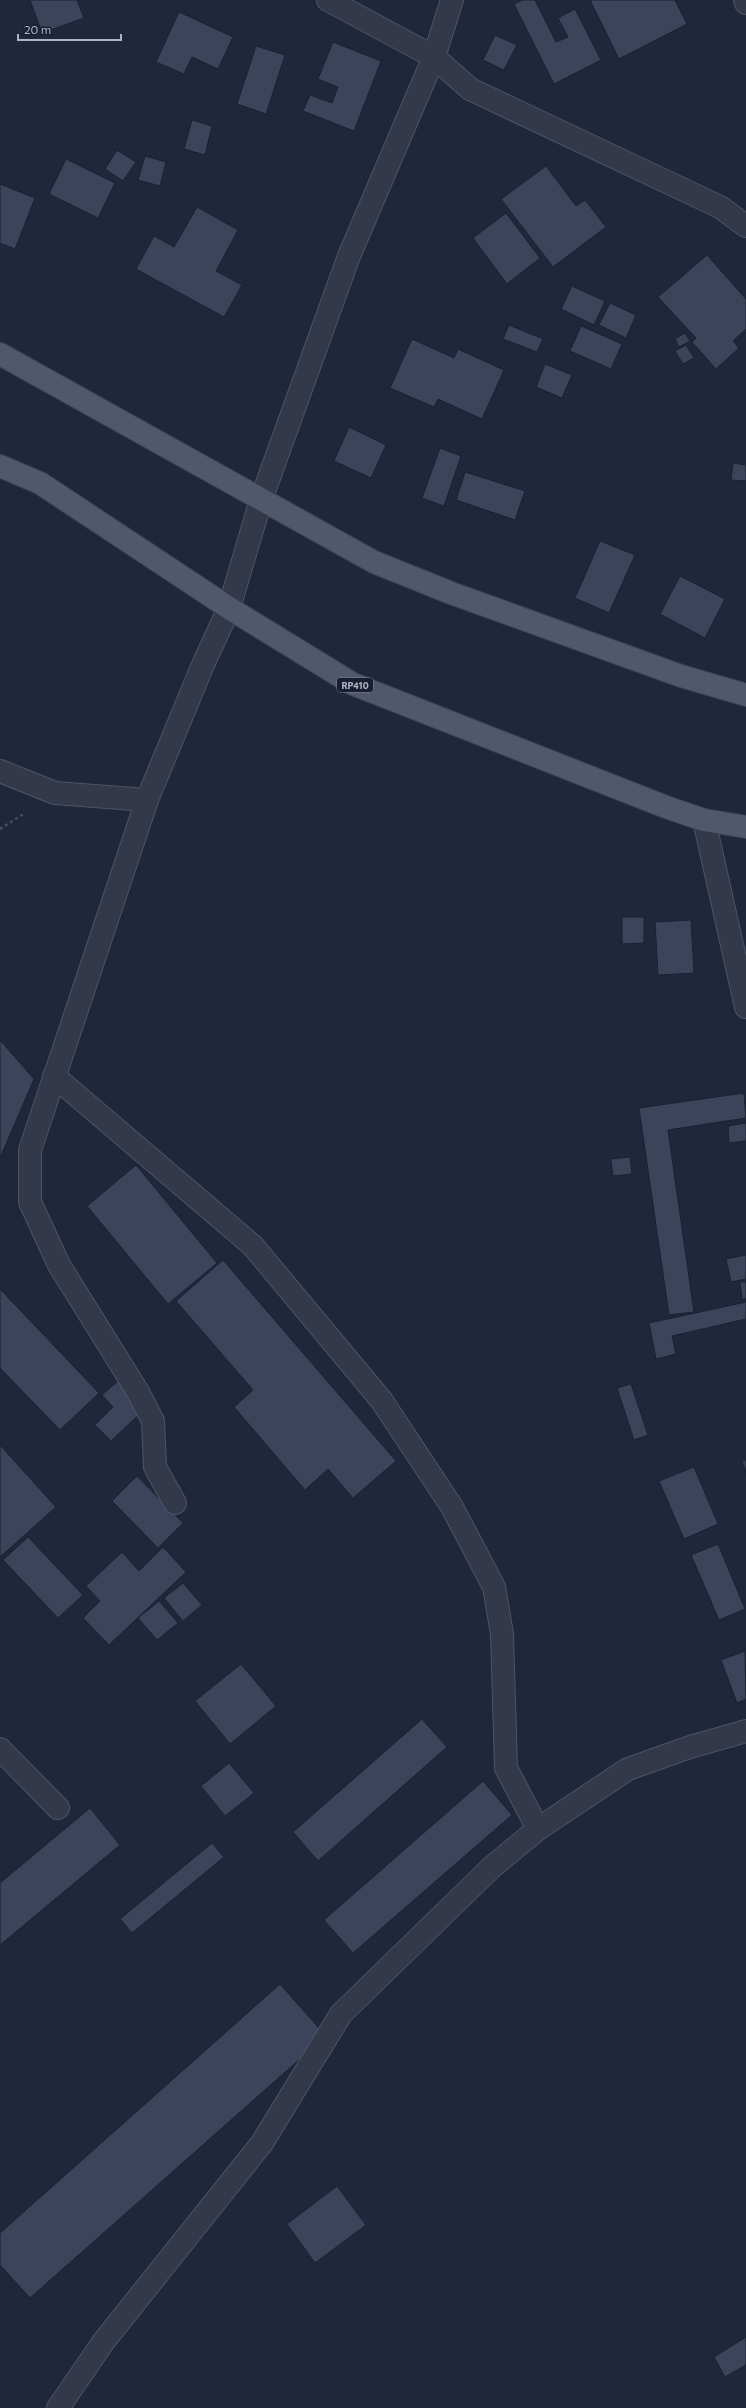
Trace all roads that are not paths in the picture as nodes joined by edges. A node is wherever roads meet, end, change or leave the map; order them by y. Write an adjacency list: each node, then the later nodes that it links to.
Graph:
1 (328, 0): 5 (street)
2 (452, 0): 5 (street)
3 (745, 0): 4 (street)
4 (746, 3)
5 (434, 57): 6 (street); 9 (street)
6 (746, 226)
7 (0, 354): 9 (main road)
8 (0, 466): 10 (main road, RP410)
9 (261, 500): 10 (street); 11 (main road)
10 (229, 608): 13 (street); 14 (main road, RP410)
11 (746, 695)
12 (0, 771): 13 (street)
13 (147, 800): 17 (street)
14 (704, 820): 15 (main road, RP410); 16 (street)
15 (746, 827)
16 (746, 1007)
17 (54, 1076): 18 (street); 22 (street)
18 (175, 1504)
19 (746, 1731): 22 (street)
20 (0, 1749): 21 (street)
21 (58, 1808)
22 (538, 1829): 23 (street)
23 (58, 2408)

